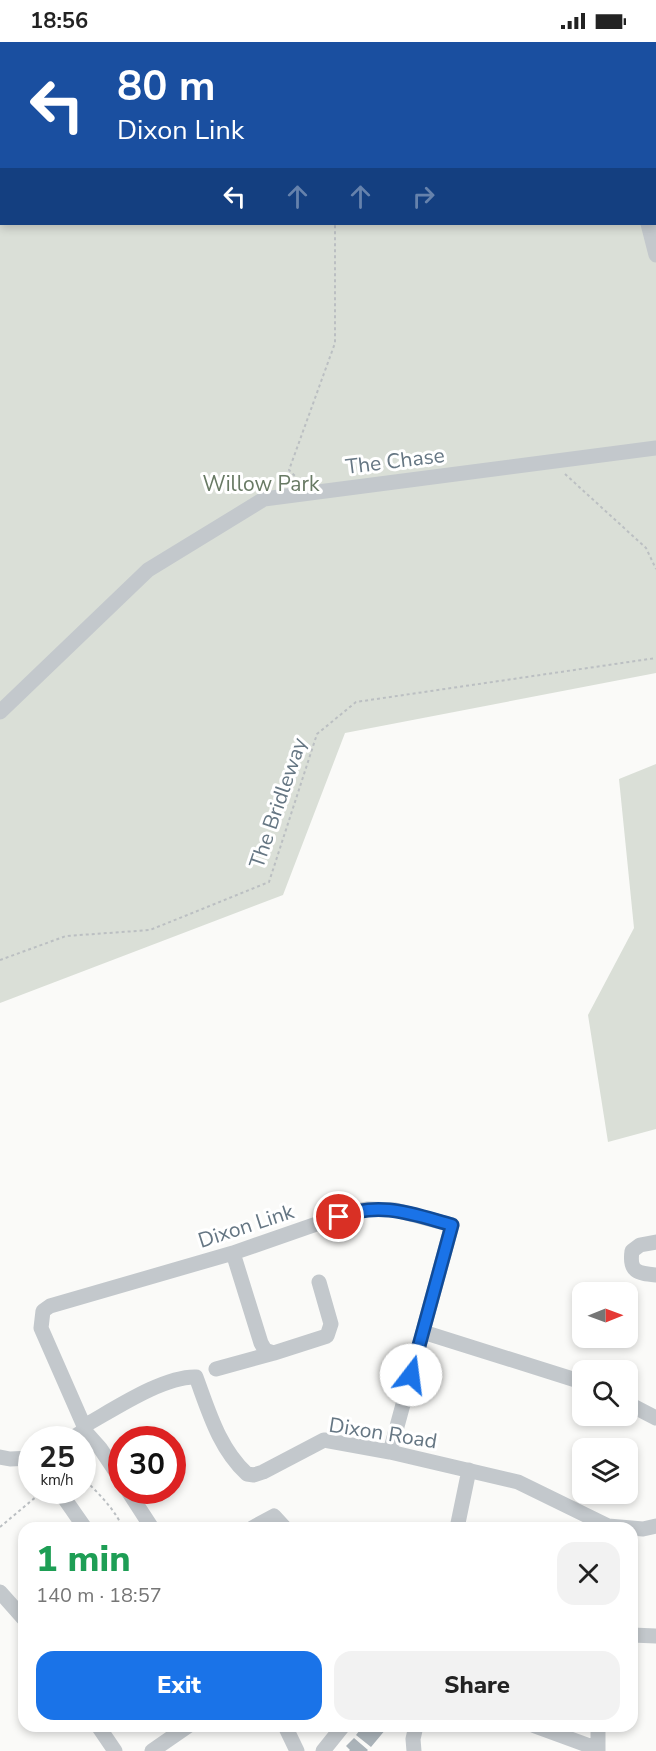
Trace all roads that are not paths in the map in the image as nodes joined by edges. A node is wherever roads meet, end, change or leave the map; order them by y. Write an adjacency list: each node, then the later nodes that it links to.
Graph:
1 (648, 225): 2 (street)
2 (656, 255)
3 (656, 448): 4 (street, The Chase)
4 (0, 712)
5 (656, 1242): 7 (street)
6 (233, 1253): 9 (street, Dixon Link); 10 (street); 15 (street, Dixon Link)
7 (656, 1275)
8 (319, 1282): 10 (street)
9 (423, 1332): 12 (street); 18 (street, Dixon Link)
10 (274, 1353): 11 (street)
11 (216, 1369)
12 (572, 1379)
13 (638, 1409): 14 (street)
14 (656, 1418)
15 (84, 1426)
16 (86, 1426): 18 (street, Dixon Road)
17 (96, 1443): 21 (street)
18 (390, 1452): 22 (street, Dixon Road)
19 (0, 1457): 20 (street)
20 (18, 1459)
21 (108, 1460)
22 (469, 1470): 29 (street); 30 (street, Dixon Road)
23 (68, 1504): 25 (street)
24 (136, 1504): 26 (street)
25 (81, 1522)
26 (148, 1522)
27 (263, 1522): 28 (street)
28 (280, 1522)
29 (458, 1522)
30 (600, 1522)
31 (656, 1526): 32 (street, Dixon Road)
32 (638, 1529)
33 (0, 1592): 34 (street)
34 (18, 1612)
35 (638, 1635): 36 (street)
36 (656, 1636)
37 (102, 1732): 45 (street)
38 (179, 1732): 46 (street)
39 (288, 1732): 47 (street)
40 (338, 1732): 48 (street)
41 (415, 1732): 49 (street)
42 (551, 1732): 44 (street)
43 (598, 1732): 44 (street)
44 (598, 1750)
45 (115, 1751)
46 (152, 1751)
47 (297, 1751)
48 (323, 1751)
49 (414, 1751)

